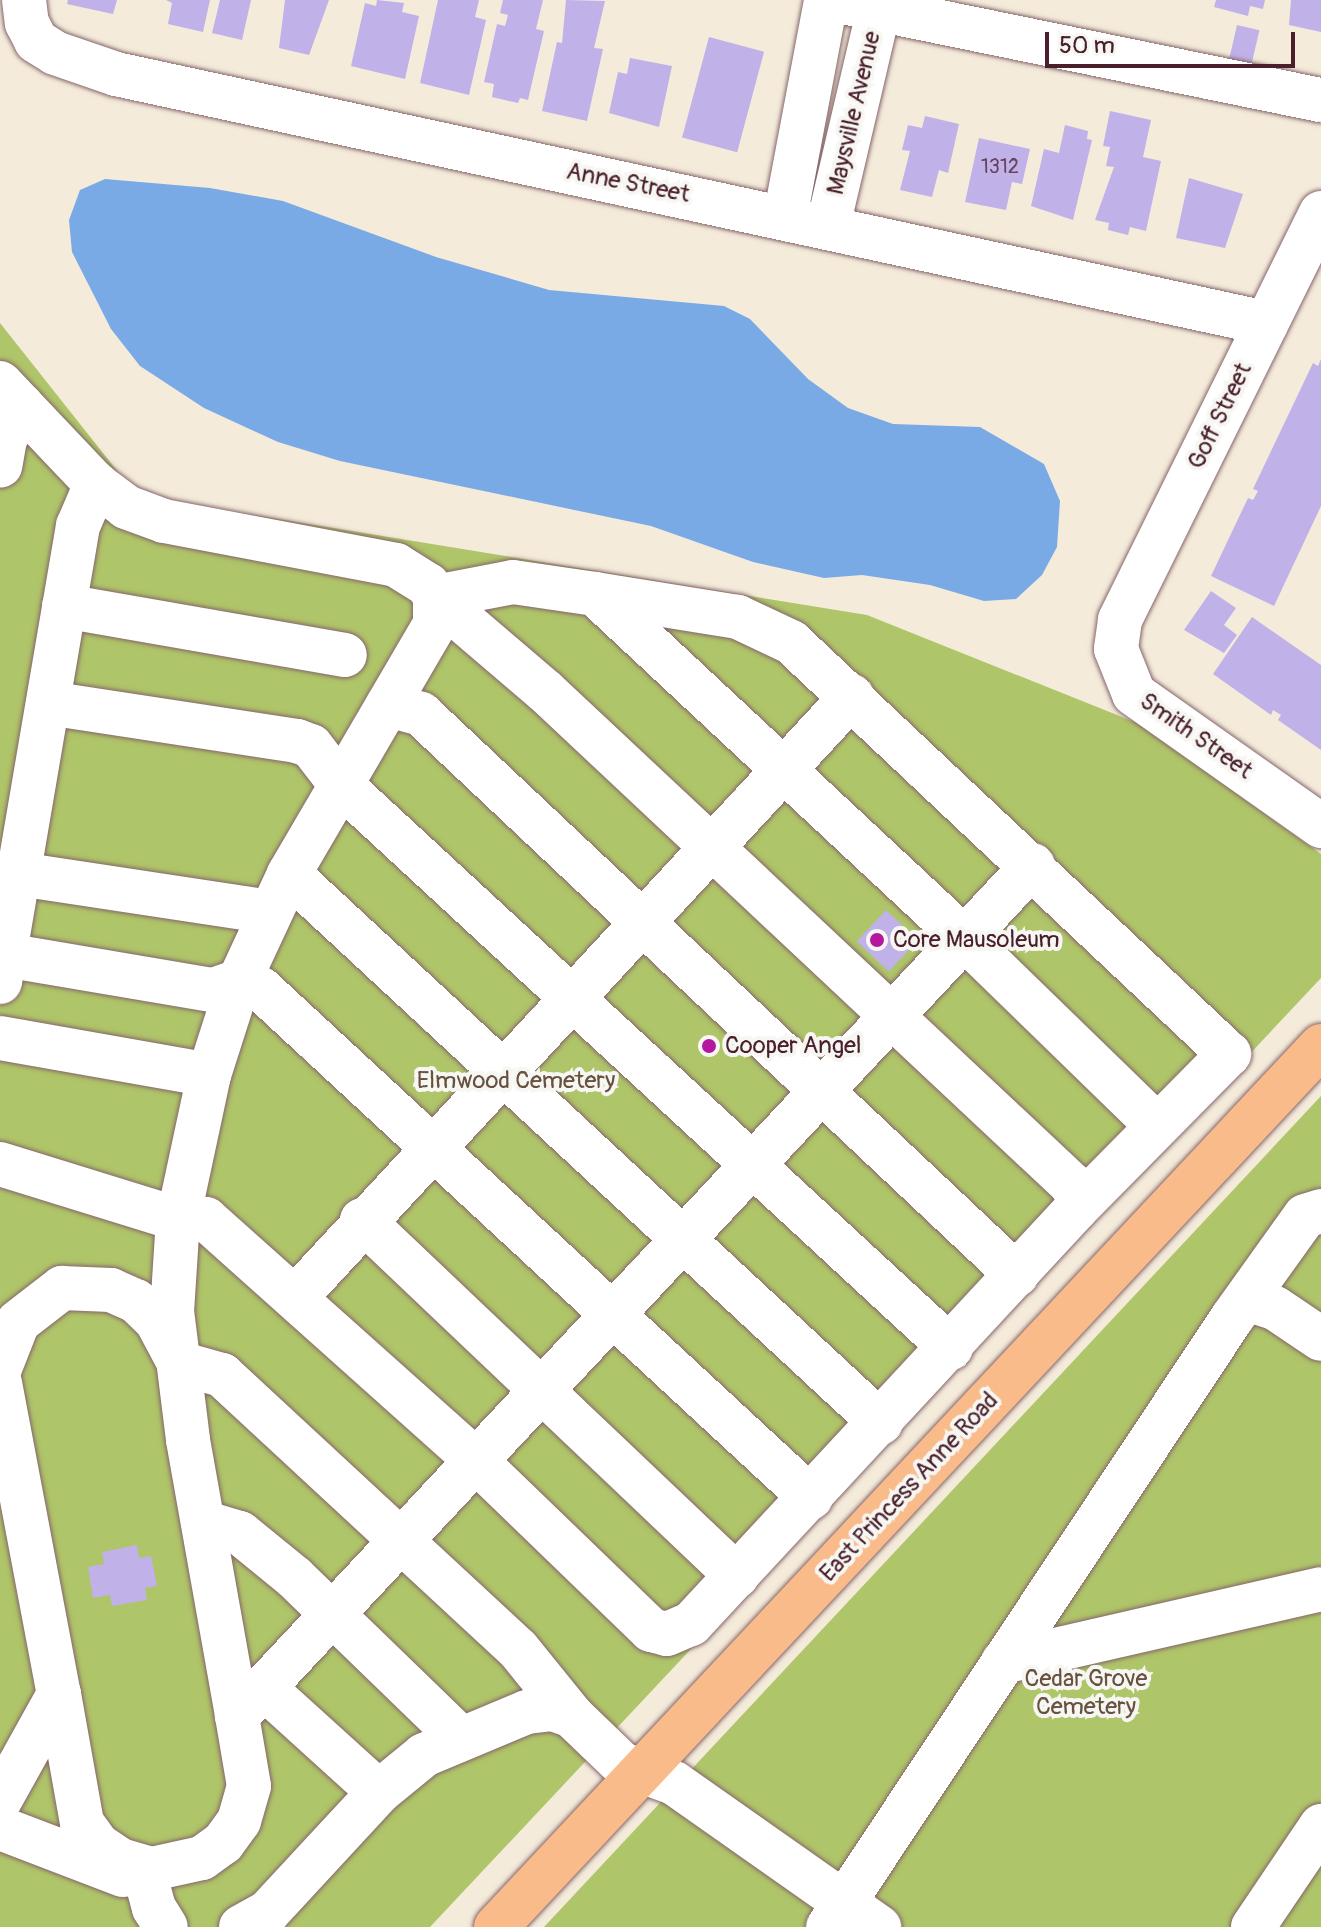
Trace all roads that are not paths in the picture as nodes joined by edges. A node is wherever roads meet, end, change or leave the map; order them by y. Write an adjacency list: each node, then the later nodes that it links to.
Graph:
1 (24, 0): 7 (street, Anne Street)
2 (826, 0): 7 (street, Maysville Avenue)
3 (833, 0): 4 (street)
4 (880, 4): 5 (street); 8 (street, Maysville Avenue)
5 (1321, 100)
6 (1321, 213): 9 (street, Goff Street)
7 (785, 218): 8 (street, Anne Street)
8 (828, 226): 9 (street, Anne Street)
9 (1266, 323): 16 (street, Goff Street)
10 (7, 397): 11 (street); 12 (street)
11 (0, 466)
12 (96, 484): 14 (street); 15 (street)
13 (595, 594): 14 (street); 18 (street); 21 (street)
14 (435, 597): 20 (street); 24 (street)
15 (64, 606): 17 (street); 19 (street)
16 (1120, 620): 23 (street, Smith Street)
17 (345, 655)
18 (852, 696): 21 (street); 25 (street)
19 (48, 703): 22 (street); 26 (street)
20 (388, 705): 22 (street); 29 (street)
21 (782, 771): 24 (street); 30 (street)
22 (341, 785): 27 (street); 33 (street)
23 (1321, 826)
24 (711, 847): 29 (street); 34 (street)
25 (1033, 865): 30 (street); 40 (street)
26 (19, 874): 28 (street); 31 (street)
27 (289, 874): 28 (street); 37 (street)
28 (270, 912): 32 (street)
29 (642, 921): 33 (street); 39 (street)
30 (964, 938): 34 (street); 40 (street)
31 (3, 970): 32 (street)
32 (239, 981): 38 (street); 41 (street)
33 (572, 995): 37 (street); 42 (street)
34 (892, 1014): 39 (street); 44 (street)
35 (0, 1038): 38 (street)
36 (1321, 1046): 72 (main road, East Princess Anne Road)
37 (502, 1069): 41 (street); 48 (street)
38 (209, 1075): 46 (street)
39 (822, 1088): 42 (street); 49 (street)
40 (1157, 1126): 44 (street)
41 (432, 1145): 47 (street); 52 (street)
42 (752, 1162): 48 (street); 54 (street)
43 (0, 1164): 46 (street)
44 (1076, 1209): 49 (street)
45 (1321, 1211): 51 (street)
46 (178, 1219): 50 (street); 55 (street)
47 (362, 1220): 50 (street); 58 (street)
48 (680, 1238): 52 (street); 59 (street)
49 (1017, 1275): 54 (street)
50 (295, 1298): 60 (street)
51 (1247, 1299): 53 (street); 67 (street)
52 (611, 1312): 58 (street); 61 (street)
53 (1321, 1339)
54 (951, 1348): 59 (street)
55 (179, 1363): 56 (street); 62 (street); 63 (street)
56 (0, 1368)
57 (0, 1383): 68 (street)
58 (540, 1388): 60 (street); 64 (street)
59 (881, 1423): 61 (street)
60 (474, 1459): 63 (street); 64 (street)
61 (811, 1498): 64 (street)
62 (203, 1522): 66 (street); 69 (street)
63 (399, 1538): 66 (street); 70 (street)
64 (737, 1576)
65 (1321, 1589): 67 (street)
66 (330, 1612): 69 (street); 71 (street)
67 (1003, 1662): 78 (street)
68 (59, 1694): 74 (street); 77 (street)
69 (250, 1702): 73 (street); 77 (street)
70 (572, 1716): 71 (street); 72 (street)
71 (459, 1737): 73 (street)
72 (640, 1773): 78 (street); 81 (main road, East Princess Anne Road)
73 (379, 1792): 80 (street)
74 (0, 1800)
75 (1321, 1826): 83 (street)
76 (0, 1828): 77 (street)
77 (152, 1869): 79 (street)
78 (836, 1915): 82 (street)
79 (168, 1926)
80 (241, 1927)
81 (496, 1927)
82 (879, 1927)
83 (1253, 1927)

